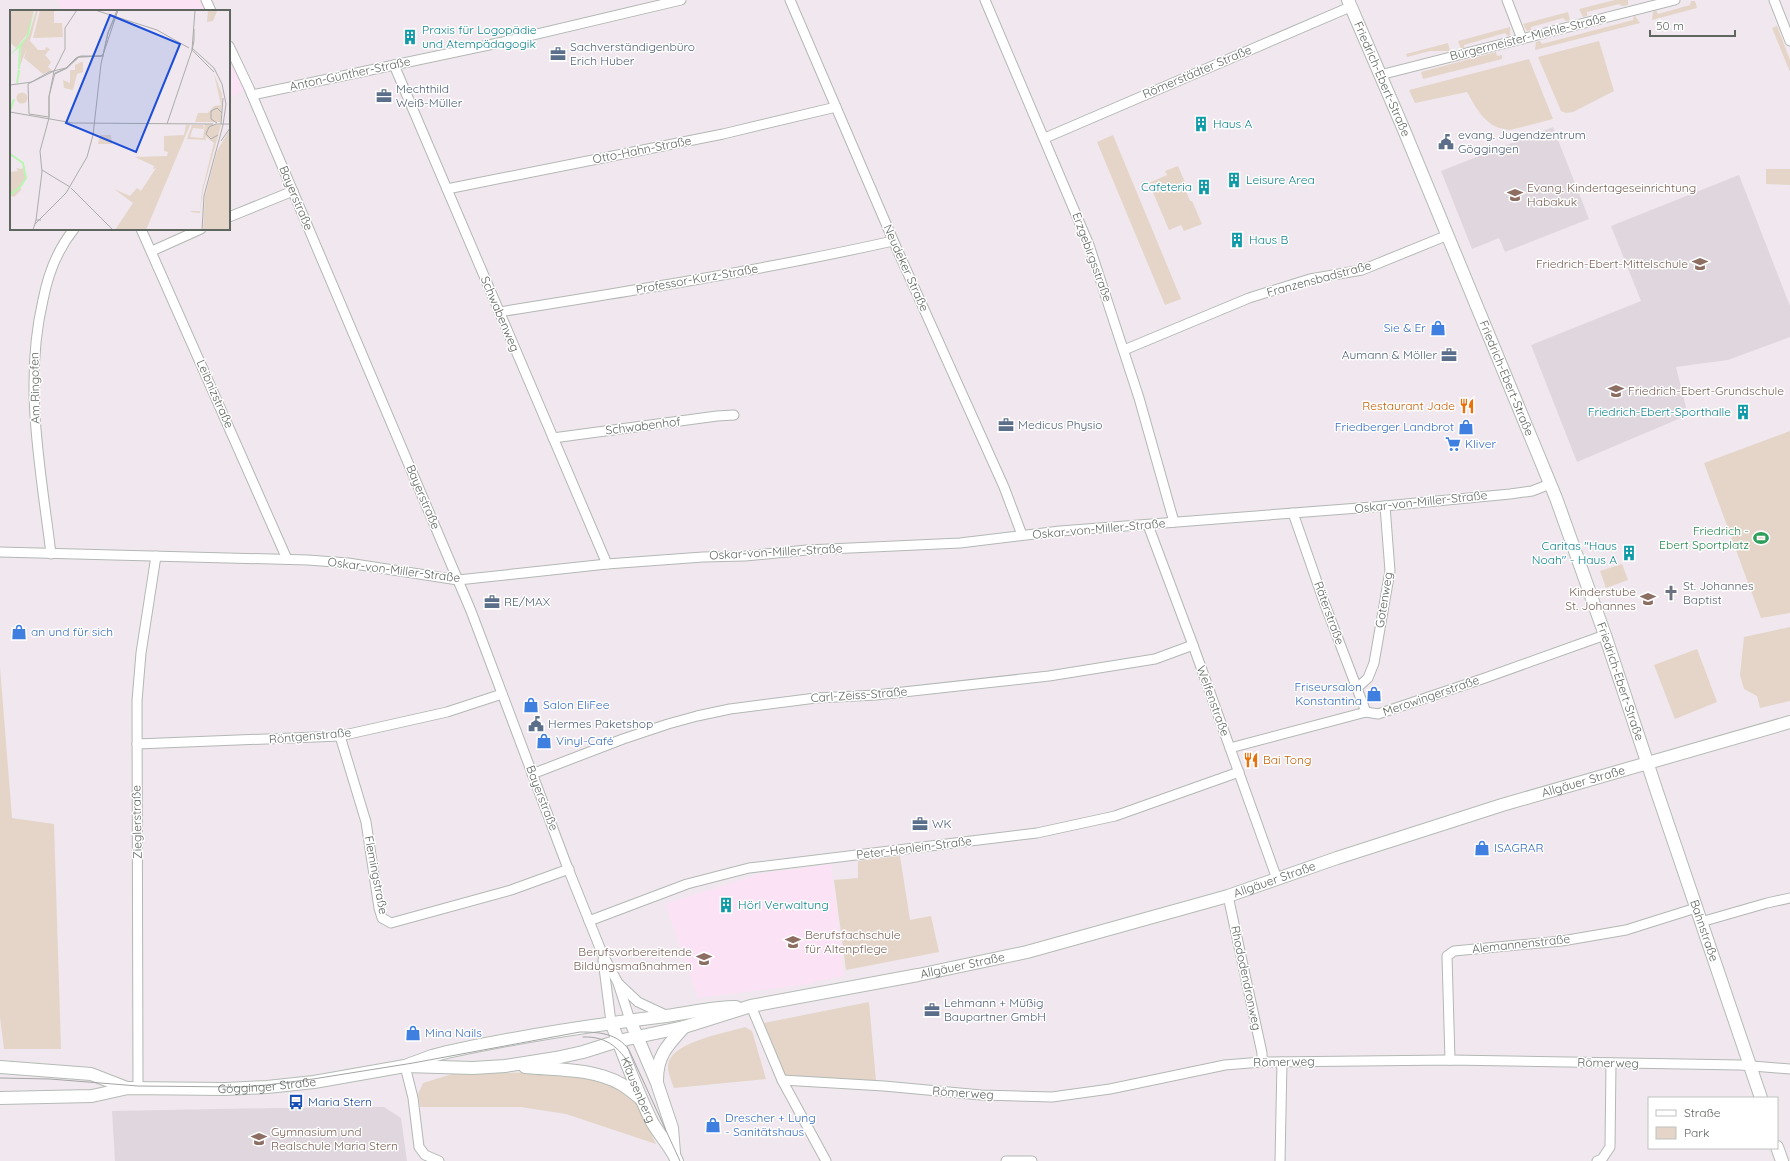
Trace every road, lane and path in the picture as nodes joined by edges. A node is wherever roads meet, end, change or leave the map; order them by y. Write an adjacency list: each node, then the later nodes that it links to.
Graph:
1 (206, 0): 11 (street)
2 (681, 0): 15 (street, Anton-Günther-Straße)
3 (790, 0): 18 (street, Neudeker Straße)
4 (984, 0): 19 (street, Erzgebirgsstraße)
5 (1507, 0): 12 (street)
6 (1638, 0): 10 (street)
7 (1675, 0): 10 (street, Bürgermeister-Miehle-Straße)
8 (1774, 0): 13 (street)
9 (1349, 4): 16 (main road, Friedrich-Ebert-Straße); 19 (street, Römerstädter Straße)
10 (1641, 9): 12 (street, Bürgermeister-Miehle-Straße)
11 (211, 10)
12 (1522, 39): 16 (street, Bürgermeister-Miehle-Straße)
13 (1790, 41)
14 (230, 48): 17 (street, Bayerstraße)
15 (394, 65): 17 (street, Anton-Günther-Straße); 20 (street, Schwabenweg)
16 (1380, 75): 26 (main road, Friedrich-Ebert-Straße)
17 (252, 95): 21 (street, Bayerstraße)
18 (836, 107): 20 (street, Otto-Hahn-Straße); 27 (street, Neudeker Straße)
19 (1044, 138): 30 (street, Erzgebirgsstraße)
20 (447, 189): 29 (street, Schwabenweg)
21 (292, 191): 22 (street); 44 (street, Bayerstraße)
22 (230, 217)
23 (73, 230): 40 (street, Am Ringofen)
24 (142, 230): 28 (street, Leibnizstraße)
25 (199, 230): 28 (street)
26 (1448, 236): 30 (street, Franzensbadstraße); 33 (main road, Friedrich-Ebert-Straße)
27 (893, 241): 29 (street, Professor-Kurz-Straße); 38 (street, Neudeker Straße)
28 (152, 251): 42 (street, Leibnizstraße)
29 (499, 312): 32 (street, Schwabenweg)
30 (1124, 350): 36 (street, Erzgebirgsstraße)
31 (734, 415): 32 (street, Schwabenhof)
32 (553, 438): 43 (street, Schwabenweg)
33 (1550, 484): 34 (street, Oskar-von-Miller-Straße); 45 (main road, Friedrich-Ebert-Straße)
34 (1386, 506): 35 (street, Oskar-von-Miller-Straße); 47 (street, Gotenweg)
35 (1294, 514): 36 (street, Oskar-von-Miller-Straße); 47 (street, Räterstraße)
36 (1174, 522): 37 (street, Oskar-von-Miller-Straße)
37 (1148, 525): 38 (street, Oskar-von-Miller-Straße); 46 (street, Welfenstraße)
38 (1022, 535): 43 (street, Oskar-von-Miller-Straße)
39 (0, 552): 40 (street, Oskar-von-Miller-Straße)
40 (51, 554): 41 (street, Oskar-von-Miller-Straße)
41 (156, 556): 42 (street, Oskar-von-Miller-Straße); 52 (street, Zieglerstraße)
42 (287, 559): 44 (street, Oskar-von-Miller-Straße)
43 (607, 564): 44 (street, Oskar-von-Miller-Straße)
44 (458, 580): 48 (street, Bayerstraße)
45 (1605, 634): 49 (street, Merowingerstraße); 54 (main road, Friedrich-Ebert-Straße)
46 (1193, 645): 53 (street, Welfenstraße); 56 (street, Carl-Zeiss-Straße)
47 (1357, 688): 49 (street, Räterstraße)
48 (502, 694): 51 (street, Röntgenstraße); 56 (street, Bayerstraße)
49 (1366, 712): 53 (street, Merowingerstraße)
50 (1790, 722): 54 (main road, Allgäuer Straße)
51 (340, 736): 52 (street, Röntgenstraße); 57 (street, Flemingstraße)
52 (136, 744): 84 (street, Zieglerstraße)
53 (1230, 748): 55 (street, Welfenstraße)
54 (1647, 763): 58 (main road, Allgäuer Straße); 61 (main road, Bahnstraße)
55 (1239, 772): 58 (street, Welfenstraße); 62 (street, Peter-Henlein-Straße)
56 (532, 774): 57 (street, Bayerstraße)
57 (569, 869): 62 (street, Bayerstraße)
58 (1277, 879): 59 (main road, Allgäuer Straße)
59 (1228, 896): 66 (main road, Allgäuer Straße); 74 (street, Rhododendronweg)
60 (1790, 898): 63 (street)
61 (1696, 908): 63 (main road, Bahnstraße); 73 (street, Alemannenstraße)
62 (589, 921): 64 (street, Bayerstraße)
63 (1701, 922): 80 (main road, Bahnstraße)
64 (602, 953): 65 (street, Bayerstraße); 69 (street, Bayerstraße)
65 (618, 983): 67 (street, Bayerstraße); 68 (street, Bayerstraße)
66 (751, 1006): 67 (main road, Allgäuer Straße); 70 (main road, Allgäuer Straße); 82 (street)
67 (668, 1016): 68 (main road, Allgäuer Straße)
68 (630, 1020): 69 (main road, Gögginger Straße); 71 (main road, Klausenberg)
69 (611, 1022): 72 (main road, Klausenberg); 77 (main road, Gögginger Straße)
70 (684, 1027): 71 (main road, Allgäuer Straße); 83 (main road)
71 (637, 1038): 72 (main road, Gögginger Straße); 83 (main road, Klausenberg)
72 (618, 1042): 78 (main road, Gögginger Straße); 87 (main road, Klausenberg)
73 (1450, 1060): 75 (street, Römerweg); 76 (street, Römerweg)
74 (1262, 1062): 75 (street, Römerweg); 82 (street, Römerweg)
75 (1282, 1062): 95 (street)
76 (1611, 1063): 80 (street, Römerweg); 96 (street)
77 (405, 1066): 78 (main road, Gögginger Straße); 84 (main road, Gögginger Straße); 90 (street)
78 (505, 1066): 87 (main road)
79 (0, 1067): 84 (main road, Gögginger Straße)
80 (1751, 1067): 81 (street, Römerweg); 85 (main road, Bahnstraße)
81 (1790, 1069)
82 (782, 1080): 91 (street)
83 (657, 1083): 89 (main road, Klausenberg)
84 (133, 1088): 86 (main road, Gögginger Straße)
85 (1761, 1097)
86 (0, 1098)
87 (641, 1099): 89 (main road, Klausenberg)
88 (1778, 1149): 97 (main road)
89 (675, 1157)
90 (439, 1161)
91 (826, 1161)
92 (1006, 1161): 93 (street)
93 (1016, 1161): 94 (street)
94 (1032, 1161)
95 (1280, 1161)
96 (1597, 1161)
97 (1782, 1161)

